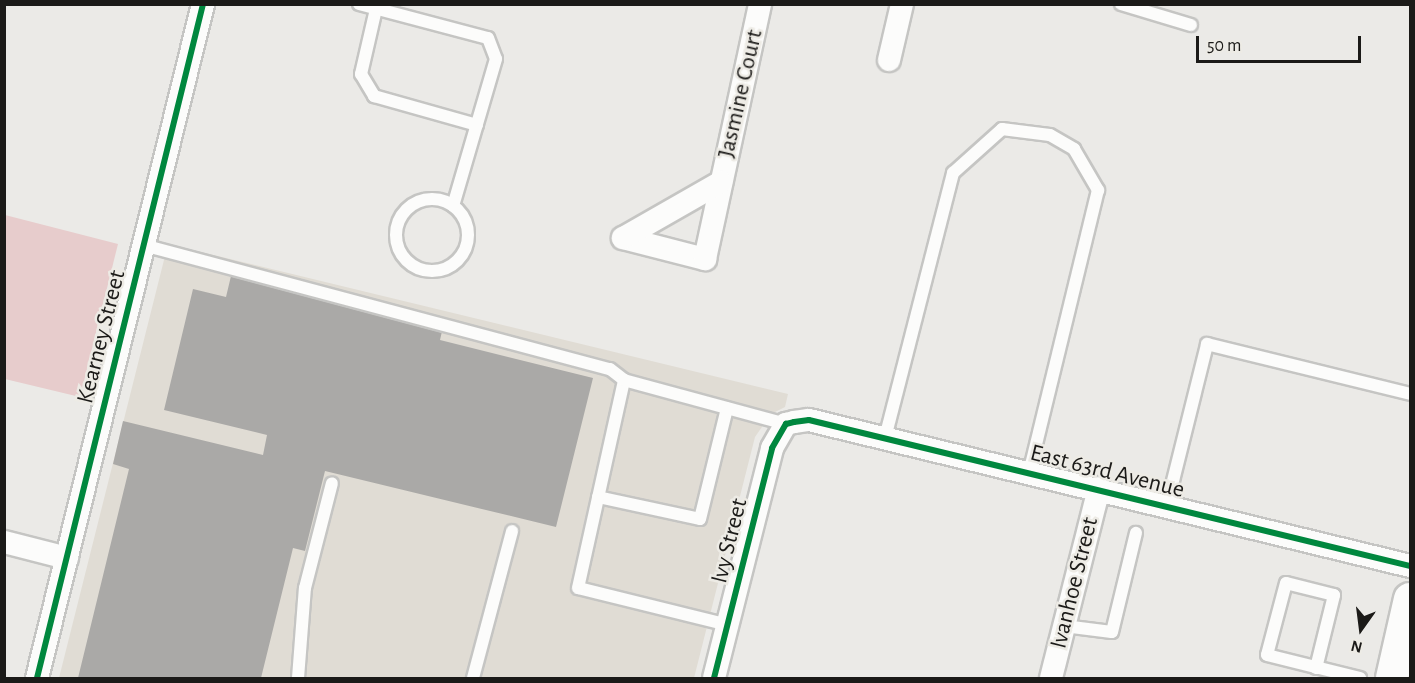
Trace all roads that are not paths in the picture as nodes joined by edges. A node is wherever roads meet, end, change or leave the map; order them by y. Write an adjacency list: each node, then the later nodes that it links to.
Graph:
1 (203, 4): 12 (street, Kearney Street)
2 (359, 4): 6 (lane)
3 (759, 4): 10 (street, Jasmine Court)
4 (902, 4): 8 (street)
5 (1121, 4): 7 (lane)
6 (376, 9): 9 (lane); 9 (lane)
7 (1191, 25)
8 (889, 60)
9 (477, 125): 11 (lane)
10 (721, 182)
11 (453, 206): 11 (lane)
12 (143, 245): 13 (lane); 26 (street, Kearney Street)
13 (624, 380): 15 (lane); 21 (lane)
14 (1410, 394): 22 (lane)
15 (728, 408): 16 (lane); 21 (lane)
16 (790, 423): 17 (street, East 63rd Avenue); 29 (street, Ivy Street)
17 (885, 438): 18 (street, East 63rd Avenue); 18 (lane)
18 (1029, 472): 20 (street, East 63rd Avenue)
19 (332, 483): 33 (lane)
20 (1099, 488): 22 (street, East 63rd Avenue); 30 (street, Ivanhoe Street)
21 (598, 497): 29 (lane)
22 (1167, 505): 27 (street, East 63rd Avenue)
23 (512, 531): 34 (lane)
24 (1136, 533): 30 (lane)
25 (4, 542): 26 (street)
26 (67, 558): 32 (street, Kearney Street)
27 (1410, 566)
28 (1410, 599): 38 (street)
29 (728, 625): 35 (street, Ivy Street)
30 (1064, 626): 36 (street, Ivanhoe Street)
31 (1316, 668): 31 (lane); 37 (lane)
32 (37, 678)
33 (298, 678)
34 (473, 678)
35 (714, 678)
36 (1051, 678)
37 (1360, 678)
38 (1392, 678)

